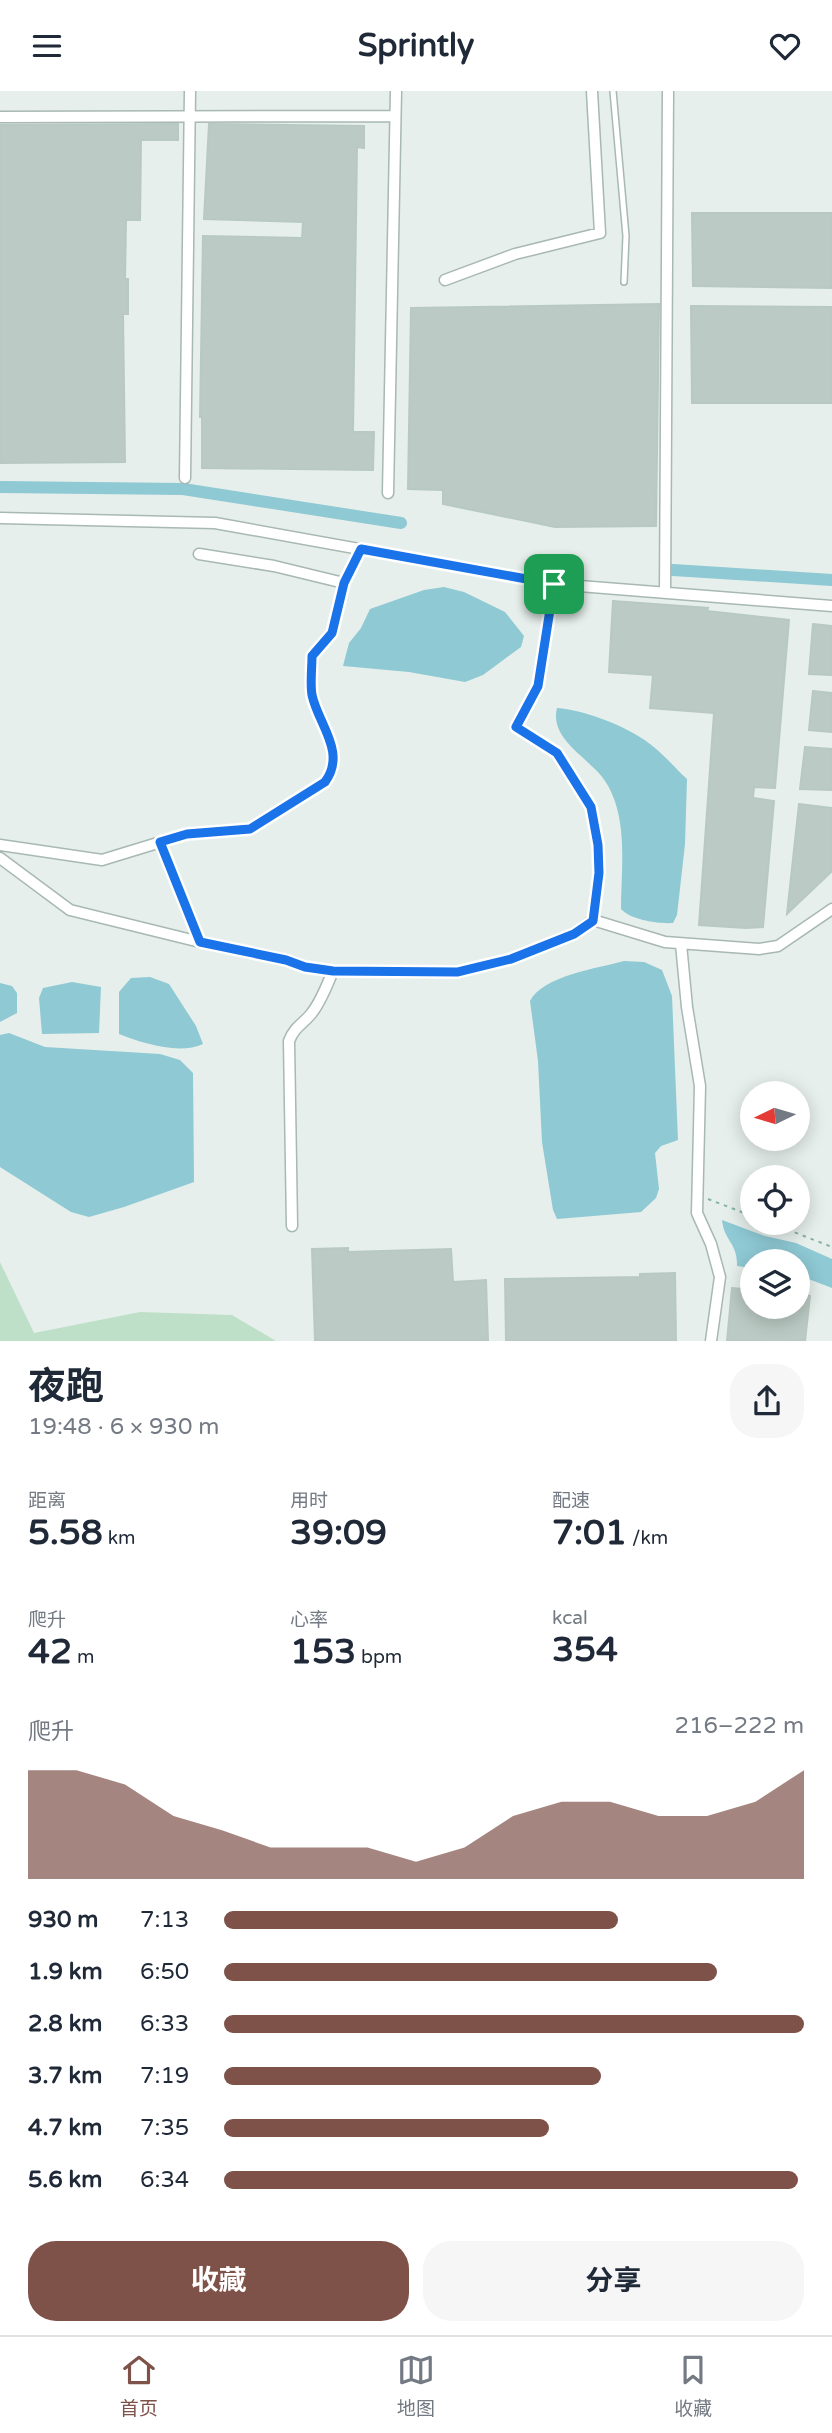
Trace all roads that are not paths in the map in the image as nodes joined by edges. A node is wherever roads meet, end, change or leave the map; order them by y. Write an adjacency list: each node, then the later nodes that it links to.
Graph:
1 (190, 91): 6 (street)
2 (396, 91): 7 (street)
3 (592, 91): 9 (street)
4 (613, 91): 10 (lane)
5 (668, 91): 18 (street)
6 (190, 116): 7 (street); 8 (street); 11 (street)
7 (395, 116): 12 (street)
8 (0, 117)
9 (445, 280)
10 (624, 282)
11 (185, 478)
12 (388, 493)
13 (0, 518): 14 (street)
14 (361, 549): 16 (street); 17 (street)
15 (199, 554): 16 (street)
16 (344, 583): 20 (street)
17 (554, 584): 18 (street); 24 (street)
18 (665, 593): 19 (street)
19 (832, 606)
20 (160, 842): 21 (street); 25 (street)
21 (0, 845)
22 (0, 858): 25 (street)
23 (832, 909): 26 (street)
24 (593, 921): 26 (street); 27 (street)
25 (200, 942): 27 (street)
26 (681, 944): 29 (street)
27 (333, 971): 28 (street)
28 (292, 1226)
29 (711, 1341)

